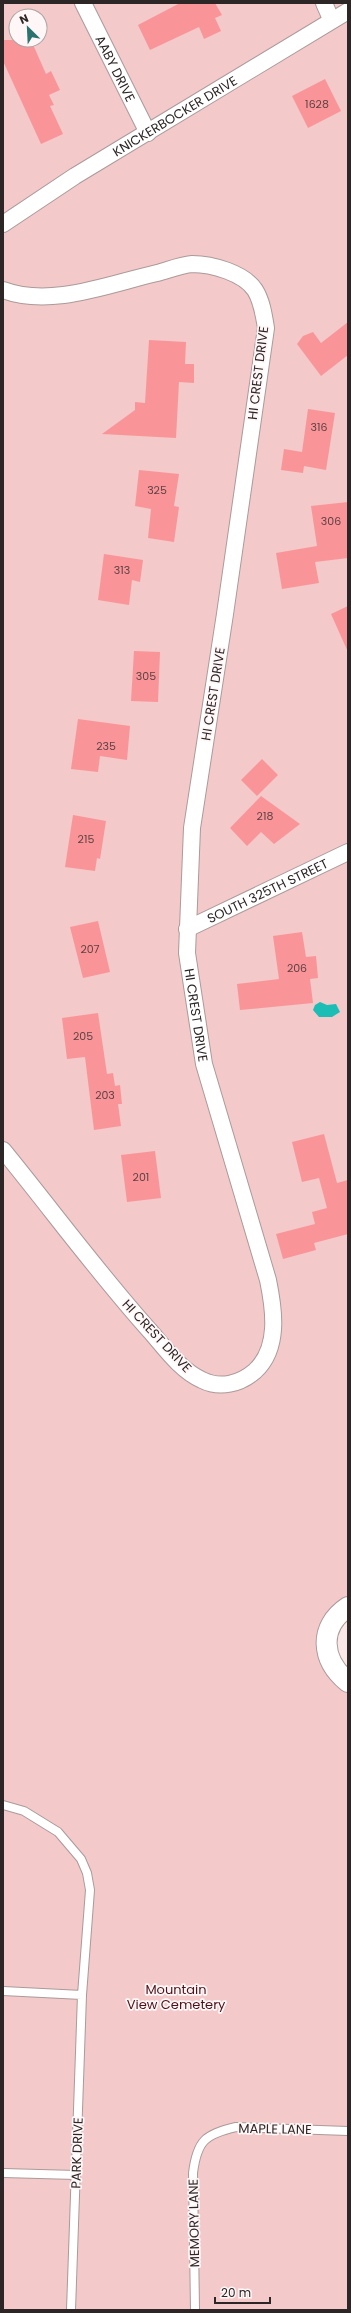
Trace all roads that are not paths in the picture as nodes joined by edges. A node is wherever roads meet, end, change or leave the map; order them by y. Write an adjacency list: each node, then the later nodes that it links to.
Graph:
1 (83, 3): 5 (street, AABY DRIVE)
2 (324, 3): 4 (street)
3 (348, 11): 4 (street, KNICKERBOCKER DRIVE)
4 (331, 19): 5 (street, KNICKERBOCKER DRIVE)
5 (148, 133): 6 (street, KNICKERBOCKER DRIVE)
6 (3, 224)
7 (3, 290): 9 (street, HI CREST DRIVE)
8 (348, 852): 9 (street, SOUTH 325TH STREET)
9 (187, 929): 10 (street, HI CREST DRIVE)
10 (3, 1150)
11 (348, 1607): 12 (street)
12 (348, 1682)
13 (3, 1805): 15 (lane, PARK DRIVE)
14 (3, 1991): 15 (lane)
15 (82, 1995): 19 (lane, PARK DRIVE)
16 (348, 2131): 17 (lane, MAPLE LANE)
17 (204, 2139): 21 (lane, MEMORY LANE)
18 (3, 2173): 19 (lane)
19 (76, 2175): 20 (lane, PARK DRIVE)
20 (71, 2310)
21 (195, 2310)

